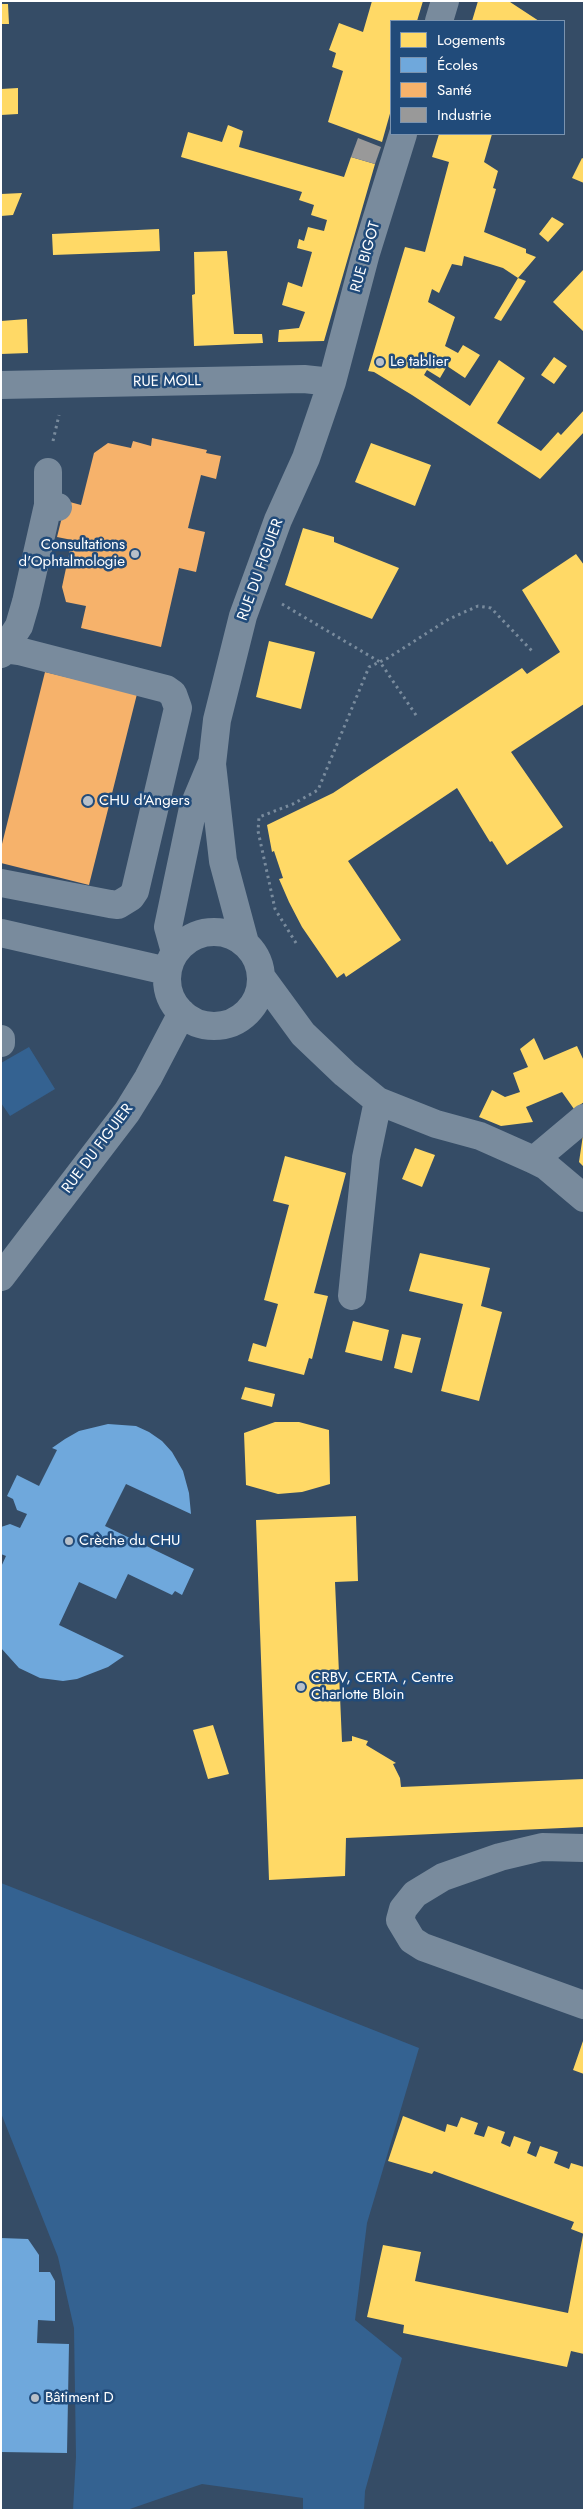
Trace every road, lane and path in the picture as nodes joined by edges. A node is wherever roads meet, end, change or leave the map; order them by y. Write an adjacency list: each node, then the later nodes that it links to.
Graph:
1 (445, 1): 2 (street)
2 (439, 20)
3 (404, 135): 4 (street, RUE BIGOT)
4 (332, 382): 5 (street, RUE MOLL); 12 (street, RUE DU FIGUIER)
5 (1, 385)
6 (48, 472): 8 (street)
7 (278, 602): 10 (path)
8 (3, 652): 13 (street)
9 (533, 652): 10 (path)
10 (380, 662): 11 (path); 16 (path)
11 (418, 718)
12 (212, 764): 15 (street, RUE DU FIGUIER); 17 (street, RUE DU FIGUIER)
13 (1, 883)
14 (1, 934): 17 (street)
15 (245, 942): 17 (street); 18 (street, RUE DU FIGUIER)
16 (296, 943)
17 (171, 962): 19 (street, RUE DU FIGUIER)
18 (262, 978): 19 (street); 20 (street, RUE DU FIGUIER)
19 (182, 1014): 24 (street, RUE DU FIGUIER)
20 (378, 1100): 22 (street, RUE DU FIGUIER); 25 (street)
21 (584, 1118): 22 (street)
22 (534, 1160): 23 (street, RUE DU FIGUIER)
23 (584, 1198)
24 (1, 1277)
25 (352, 1296)
26 (584, 1848): 27 (street)
27 (584, 2005)

